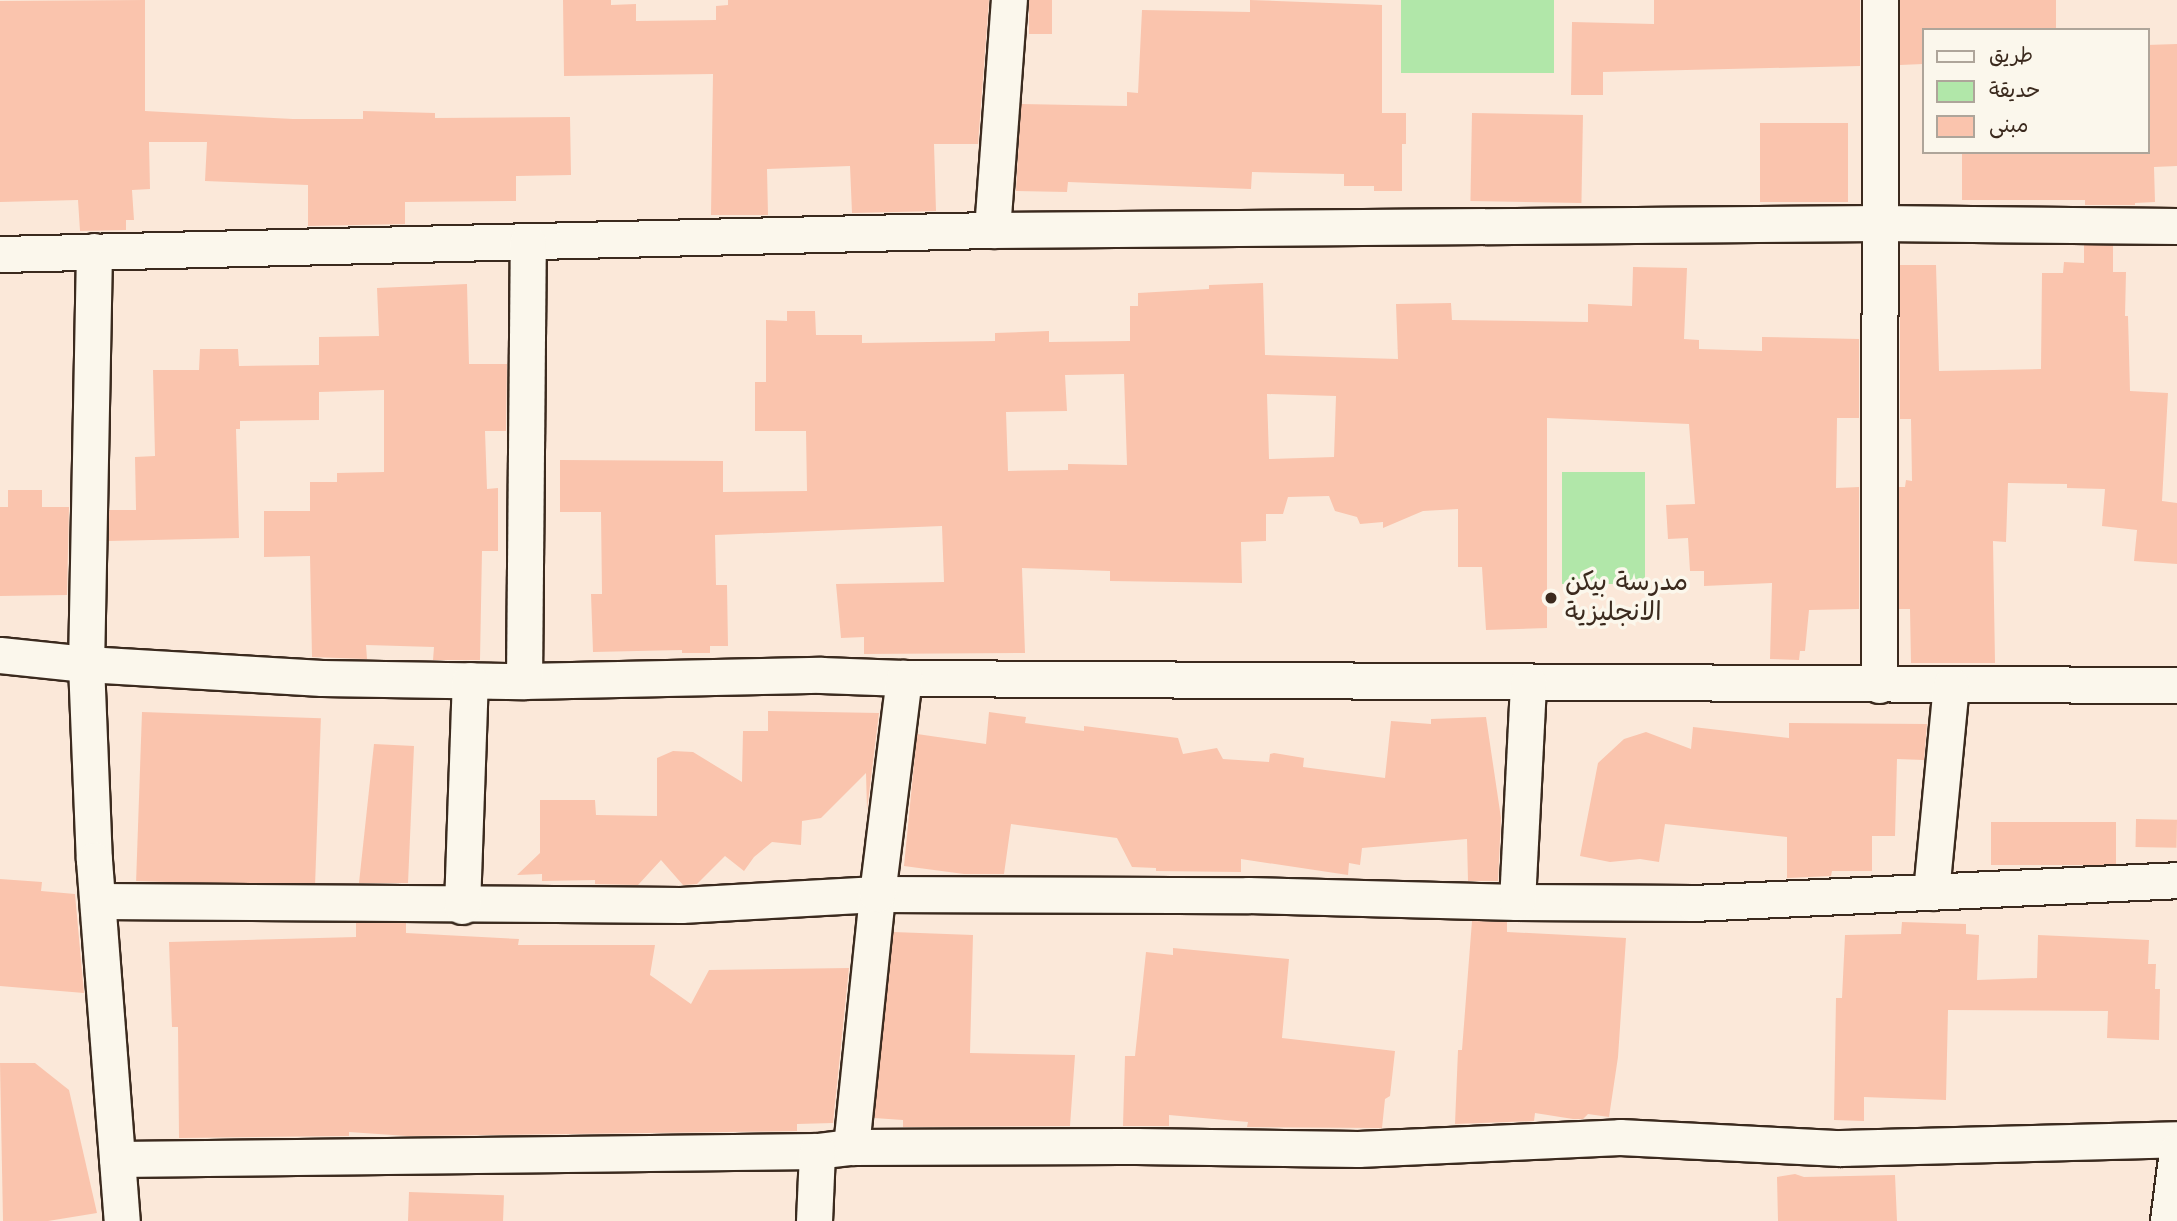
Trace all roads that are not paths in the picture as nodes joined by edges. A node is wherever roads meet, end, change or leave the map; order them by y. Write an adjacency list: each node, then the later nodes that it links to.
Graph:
1 (1009, 0): 5 (street)
2 (1880, 0): 3 (street)
3 (1879, 223): 4 (street); 5 (street); 15 (street)
4 (2177, 226)
5 (992, 230): 6 (street)
6 (528, 242): 7 (street); 13 (street)
7 (94, 251): 8 (street); 10 (street)
8 (0, 254)
9 (0, 655): 10 (street)
10 (86, 664): 12 (street); 21 (street)
11 (904, 678): 13 (street); 14 (street); 20 (street)
12 (470, 680): 13 (street); 23 (street)
13 (524, 681)
14 (1528, 682): 15 (street); 22 (street)
15 (1879, 685): 16 (street)
16 (1951, 685): 17 (street); 19 (street)
17 (2177, 685)
18 (2177, 880): 19 (street)
19 (1931, 892): 22 (street)
20 (877, 894): 22 (street); 23 (street); 25 (street)
21 (99, 901): 23 (street); 27 (street)
22 (1517, 902)
23 (462, 906)
24 (2177, 1139): 25 (street)
25 (834, 1149): 27 (street); 30 (street)
26 (2177, 1152): 28 (street)
27 (117, 1159): 29 (street)
28 (2171, 1209)
29 (122, 1221)
30 (814, 1221)

